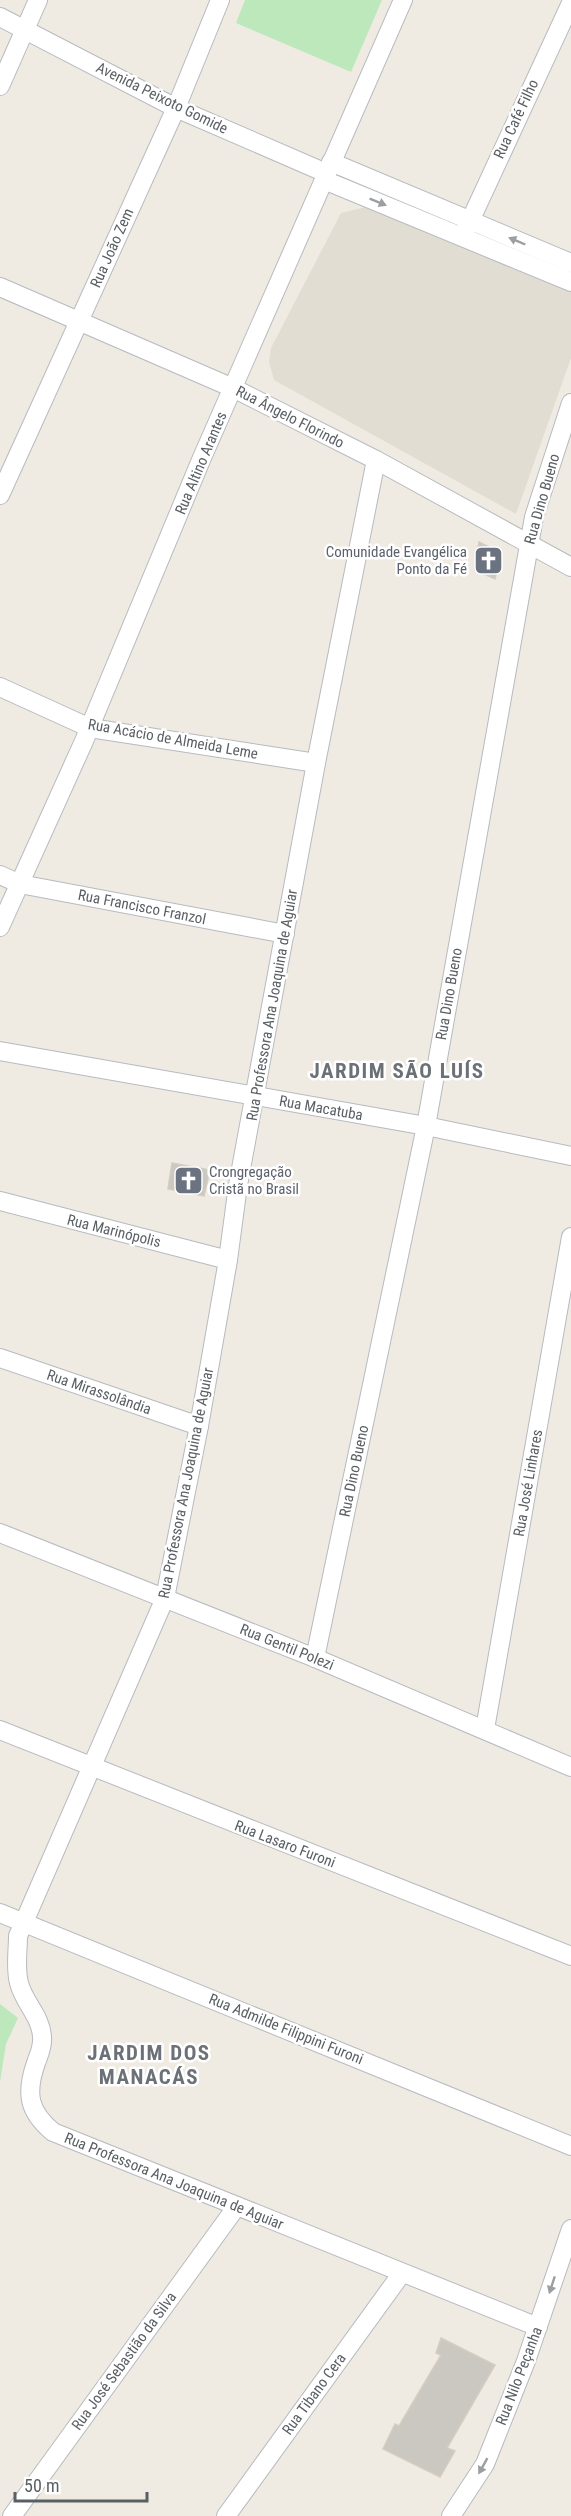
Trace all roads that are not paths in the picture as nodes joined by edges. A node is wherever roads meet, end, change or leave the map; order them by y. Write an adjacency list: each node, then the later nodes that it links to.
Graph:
1 (38, 0): 6 (street)
2 (220, 0): 8 (street, Rua João Zem)
3 (403, 0): 9 (street, Rua Altino Arantes)
4 (571, 3): 10 (street, Rua Café Filho)
5 (0, 17): 6 (street, Avenida Peixoto Gomide)
6 (26, 28): 7 (street); 8 (street, Avenida Peixoto Gomide)
7 (0, 86)
8 (176, 108): 9 (street, Avenida Peixoto Gomide); 14 (street, Rua João Zem)
9 (327, 172): 10 (street, Avenida Peixoto Gomide); 15 (street, Rua Altino Arantes)
10 (466, 229): 11 (street, Avenida Peixoto Gomide, one-way to 10); 12 (street, Avenida Peixoto Gomide)
11 (571, 263)
12 (571, 282)
13 (0, 287): 14 (street, Rua Ângelo Florindo)
14 (78, 321): 15 (street, Rua Ângelo Florindo); 18 (street, Rua João Zem)
15 (233, 388): 17 (street, Rua Ângelo Florindo); 22 (street, Rua Altino Arantes)
16 (571, 403): 19 (street, Rua Dino Bueno)
17 (376, 460): 19 (street, Rua Ângelo Florindo); 23 (street, Rua Professora Ana Joaquina de Aguiar)
18 (0, 493)
19 (528, 545): 20 (street, Rua Ângelo Florindo); 30 (street, Rua Dino Bueno)
20 (571, 567)
21 (0, 687): 22 (street, Rua Acácio de Almeida Leme)
22 (90, 728): 23 (street, Rua Acácio de Almeida Leme); 25 (street, Rua Altino Arantes)
23 (316, 763): 27 (street, Rua Professora Ana Joaquina de Aguiar)
24 (0, 875): 25 (street, Rua Francisco Franzol)
25 (20, 884): 26 (street, Rua Altino Arantes); 27 (street, Rua Francisco Franzol)
26 (0, 927)
27 (285, 934): 29 (street, Rua Professora Ana Joaquina de Aguiar)
28 (0, 1051): 29 (street, Rua Macatuba)
29 (255, 1097): 30 (street, Rua Macatuba); 34 (street, Rua Professora Ana Joaquina de Aguiar)
30 (426, 1126): 31 (street, Rua Macatuba); 39 (street, Rua Dino Bueno)
31 (571, 1156)
32 (0, 1201): 34 (street, Rua Marinópolis)
33 (571, 1237): 40 (street, Rua José Linhares)
34 (228, 1260): 36 (street, Rua Professora Ana Joaquina de Aguiar)
35 (0, 1358): 36 (street, Rua Mirassolândia)
36 (199, 1426): 38 (street, Rua Professora Ana Joaquina de Aguiar)
37 (0, 1533): 38 (street, Rua Gentil Polezi)
38 (165, 1598): 39 (street, Rua Gentil Polezi); 42 (street, Rua Professora Ana Joaquina de Aguiar)
39 (315, 1658): 40 (street, Rua Gentil Polezi)
40 (485, 1729): 43 (street, Rua Gentil Polezi)
41 (0, 1730): 42 (street, Rua Lasaro Furoni)
42 (91, 1767): 45 (street, Rua Professora Ana Joaquina de Aguiar); 46 (street, Rua Lasaro Furoni)
43 (571, 1767)
44 (0, 1913): 45 (street, Rua Admilde Filippini Furoni)
45 (24, 1922): 47 (street, Rua Admilde Filippini Furoni); 48 (street, Rua Professora Ana Joaquina de Aguiar)
46 (571, 1956)
47 (571, 2146)
48 (237, 2206): 50 (street, Rua Professora Ana Joaquina de Aguiar); 52 (street, Rua José Sebastião da Silva)
49 (571, 2229): 51 (street, Rua Nilo Peçanha, one-way to 51)
50 (402, 2273): 51 (street, Rua Professora Ana Joaquina de Aguiar); 53 (street, Rua Tibano Cera)
51 (538, 2327): 54 (street, Rua Nilo Peçanha, one-way to 54)
52 (12, 2516)
53 (226, 2516)
54 (452, 2516)

